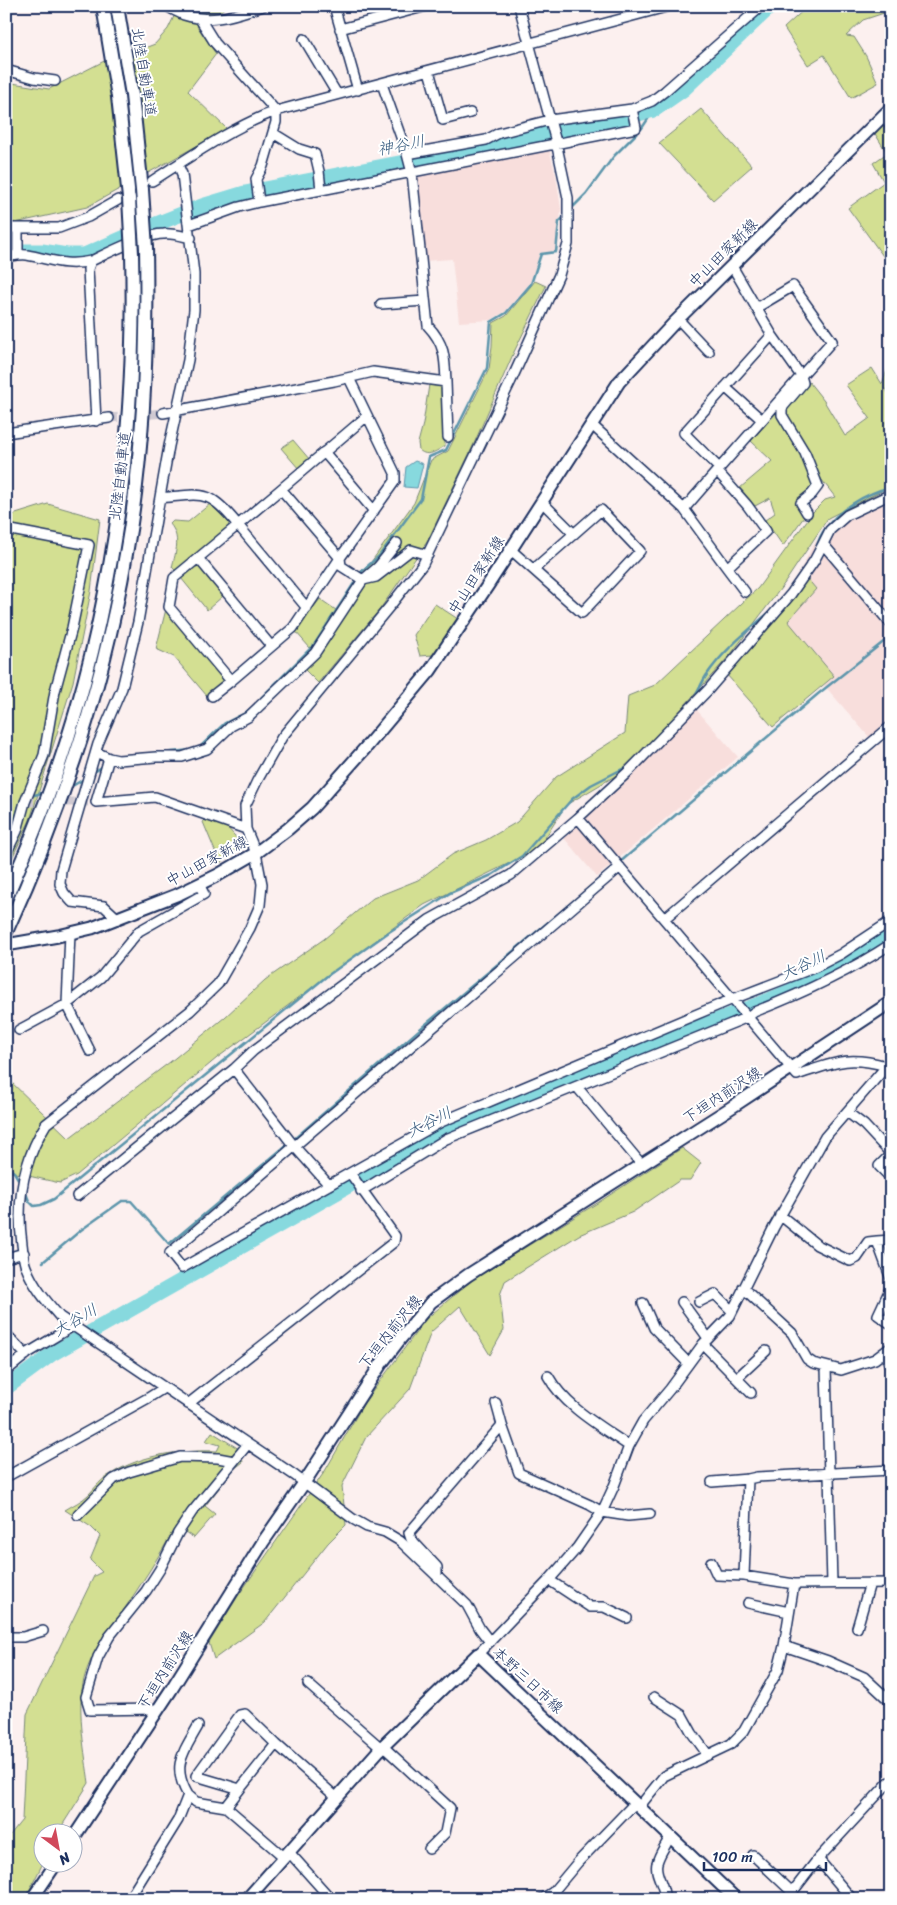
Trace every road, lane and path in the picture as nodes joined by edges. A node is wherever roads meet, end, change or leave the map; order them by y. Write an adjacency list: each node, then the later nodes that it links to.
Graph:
1 (103, 6): 34 (highway, 北陸自動車道)
2 (117, 6): 103 (highway, 北陸自動車道, bridge)
3 (166, 6): 11 (street)
4 (263, 6): 11 (street)
5 (324, 6): 10 (street)
6 (427, 6): 12 (street)
7 (519, 6): 14 (street)
8 (670, 6): 14 (street)
9 (754, 6): 21 (street)
10 (334, 9): 12 (street)
11 (200, 19): 22 (street)
12 (340, 29): 19 (street)
13 (304, 39): 20 (street)
14 (529, 44): 16 (street); 25 (street)
15 (6, 70): 17 (street)
16 (429, 71): 18 (street); 24 (street)
17 (55, 80)
18 (382, 84): 19 (street); 29 (street)
19 (358, 90): 20 (street)
20 (337, 94): 22 (street)
21 (632, 109): 25 (street); 28 (street)
22 (276, 111): 27 (street); 30 (street)
23 (887, 112): 26 (street); 43 (main road, 中山田家新線)
24 (470, 113)
25 (550, 122): 28 (street); 29 (street)
26 (891, 126)
27 (273, 133): 33 (street); 35 (street)
28 (556, 142): 31 (street); 78 (street)
29 (407, 154): 31 (street)
30 (178, 165): 32 (street); 36 (street)
31 (412, 173): 33 (street); 44 (street)
32 (152, 181)
33 (321, 190): 35 (street)
34 (124, 199): 38 (street); 99 (highway, 北陸自動車道, bridge)
35 (259, 201): 36 (street)
36 (188, 223): 39 (street)
37 (6, 228): 38 (street)
38 (18, 228): 40 (street)
39 (191, 238): 42 (street); 54 (street)
40 (18, 256): 41 (street); 42 (street)
41 (6, 257)
42 (91, 261): 59 (street)
43 (732, 266): 46 (street); 47 (main road, 中山田家新線)
44 (425, 301): 45 (street); 52 (street)
45 (381, 304)
46 (756, 308): 48 (street); 50 (street)
47 (678, 319): 49 (street); 60 (main road, 中山田家新線)
48 (772, 335): 50 (street); 53 (street)
49 (709, 352)
50 (801, 376): 58 (street); 71 (street)
51 (349, 378): 52 (street); 54 (street); 56 (street)
52 (446, 382): 62 (street)
53 (725, 387): 58 (street); 64 (street)
54 (176, 411): 55 (street); 67 (street)
55 (163, 413)
56 (368, 416): 63 (street); 70 (street)
57 (109, 418): 59 (street)
58 (762, 420): 64 (street)
59 (96, 421): 61 (street)
60 (592, 425): 68 (main road, 中山田家新線); 69 (street)
61 (6, 433)
62 (448, 437)
63 (324, 452): 65 (street); 70 (street)
64 (718, 470): 69 (street); 81 (street)
65 (281, 489): 72 (street); 80 (street)
66 (891, 494): 76 (street)
67 (160, 498): 72 (street); 91 (street)
68 (542, 502): 74 (street); 77 (main road, 中山田家新線)
69 (684, 509): 81 (street)
70 (374, 511): 80 (street)
71 (807, 513)
72 (238, 525): 79 (street); 85 (street)
73 (6, 528): 96 (street)
74 (574, 534): 82 (street); 82 (street)
75 (397, 543): 83 (street)
76 (823, 544): 86 (street); 93 (street)
77 (510, 549): 82 (street); 95 (main road, 中山田家新線)
78 (428, 555): 83 (street); 94 (street)
79 (198, 558): 87 (street); 88 (street)
80 (340, 558): 83 (street); 85 (street)
81 (727, 568): 84 (street)
82 (534, 570)
83 (363, 580): 92 (street)
84 (746, 592)
85 (307, 608): 87 (street)
86 (891, 624)
87 (271, 646): 88 (street)
88 (231, 681): 89 (street)
89 (212, 696)
90 (891, 726): 101 (street)
91 (96, 752): 92 (street); 100 (street)
92 (109, 758): 94 (street)
93 (578, 818): 97 (street); 115 (street)
94 (246, 829): 95 (street)
95 (256, 853): 98 (main road, 中山田家新線); 128 (street)
96 (6, 854)
97 (620, 867): 101 (street); 118 (street)
98 (199, 884): 100 (main road, 中山田家新線); 109 (street)
99 (6, 898)
100 (118, 919): 104 (main road, 中山田家新線)
101 (664, 919): 107 (street)
102 (891, 921): 107 (street)
103 (6, 932)
104 (70, 933): 106 (main road, 中山田家新線); 109 (street)
105 (891, 944): 110 (street)
106 (6, 945)
107 (735, 1001): 110 (street); 120 (street)
108 (891, 1002): 114 (main road, 下垣内前沢線)
109 (67, 1004): 111 (street); 112 (street)
110 (746, 1015): 114 (street); 116 (street)
111 (19, 1030)
112 (90, 1051)
113 (888, 1064): 114 (street); 117 (street)
114 (790, 1068): 119 (main road, 下垣内前沢線)
115 (234, 1069): 118 (street); 124 (street)
116 (577, 1087): 119 (street); 123 (street)
117 (847, 1112): 121 (street); 125 (street)
118 (294, 1146): 122 (street); 122 (street)
119 (642, 1165): 163 (main road, 下垣内前沢線)
120 (350, 1173): 122 (street); 123 (street)
121 (891, 1178)
122 (329, 1185)
123 (361, 1191): 153 (street)
124 (78, 1196)
125 (780, 1215): 127 (street); 132 (street)
126 (891, 1240): 127 (street)
127 (877, 1241): 130 (street)
128 (24, 1253): 129 (street); 138 (street)
129 (6, 1258)
130 (891, 1279)
131 (891, 1287): 137 (street)
132 (743, 1288): 136 (street); 145 (street)
133 (682, 1302): 140 (street)
134 (699, 1302): 136 (street)
135 (643, 1303): 144 (street)
136 (732, 1311): 140 (street)
137 (891, 1324)
138 (73, 1326): 143 (street); 150 (street)
139 (6, 1334): 143 (street)
140 (706, 1341): 144 (street); 149 (street)
141 (888, 1349): 145 (street); 146 (street)
142 (766, 1351): 149 (street)
143 (26, 1355): 147 (street)
144 (688, 1362): 156 (street)
145 (826, 1367): 159 (street)
146 (891, 1369)
147 (6, 1371)
148 (548, 1376): 156 (street)
149 (737, 1378): 151 (street)
150 (164, 1388): 153 (street); 160 (street)
151 (752, 1393)
152 (496, 1403): 154 (street)
153 (188, 1404): 155 (street)
154 (502, 1425): 164 (street); 168 (street)
155 (248, 1444): 157 (street); 163 (street)
156 (629, 1446): 164 (street)
157 (234, 1461): 165 (street); 187 (street)
158 (891, 1470): 159 (street)
159 (829, 1472): 161 (street); 174 (street)
160 (6, 1477)
161 (748, 1479): 162 (street); 169 (street)
162 (712, 1482)
163 (304, 1483): 168 (street); 187 (main road, 下垣内前沢線)
164 (602, 1512): 166 (street); 170 (street)
165 (78, 1514)
166 (650, 1514)
167 (711, 1562): 169 (street)
168 (437, 1576): 181 (street)
169 (744, 1576): 173 (street)
170 (549, 1580): 177 (street); 181 (street)
171 (870, 1583): 172 (street); 174 (street); 178 (street)
172 (891, 1583)
173 (794, 1584): 174 (street); 176 (street)
174 (832, 1584)
175 (748, 1603): 176 (street)
176 (790, 1612): 182 (street)
177 (627, 1618)
178 (857, 1628)
179 (43, 1631): 180 (street)
180 (6, 1637)
181 (490, 1642): 183 (street)
182 (784, 1646): 186 (street); 191 (street)
183 (478, 1654): 190 (main road, 本野三日市線); 196 (main road, 本野三日市線)
184 (308, 1684): 190 (street)
185 (654, 1697): 191 (street)
186 (891, 1702)
187 (158, 1709): 198 (main road, 下垣内前沢線)
188 (198, 1726): 194 (street)
189 (276, 1744): 193 (street); 193 (street); 195 (street)
190 (381, 1748): 195 (main road, 本野三日市線); 200 (street)
191 (708, 1755): 196 (street)
192 (890, 1782): 203 (street)
193 (240, 1789): 197 (street)
194 (188, 1796): 197 (street); 207 (street)
195 (336, 1798): 201 (main road, 本野三日市線)
196 (637, 1805): 199 (main road, 本野三日市線); 210 (street)
197 (226, 1806): 201 (street)
198 (82, 1825)
199 (670, 1837): 211 (street); 212 (main road, 本野三日市線)
200 (429, 1849)
201 (286, 1854): 208 (main road, 本野三日市線); 209 (street)
202 (753, 1855): 205 (street)
203 (818, 1859): 205 (street); 213 (street)
204 (50, 1872): 206 (main road)
205 (789, 1895)
206 (32, 1899)
207 (129, 1899)
208 (247, 1899)
209 (331, 1899)
210 (542, 1899)
211 (664, 1899)
212 (736, 1899)
213 (852, 1899)

